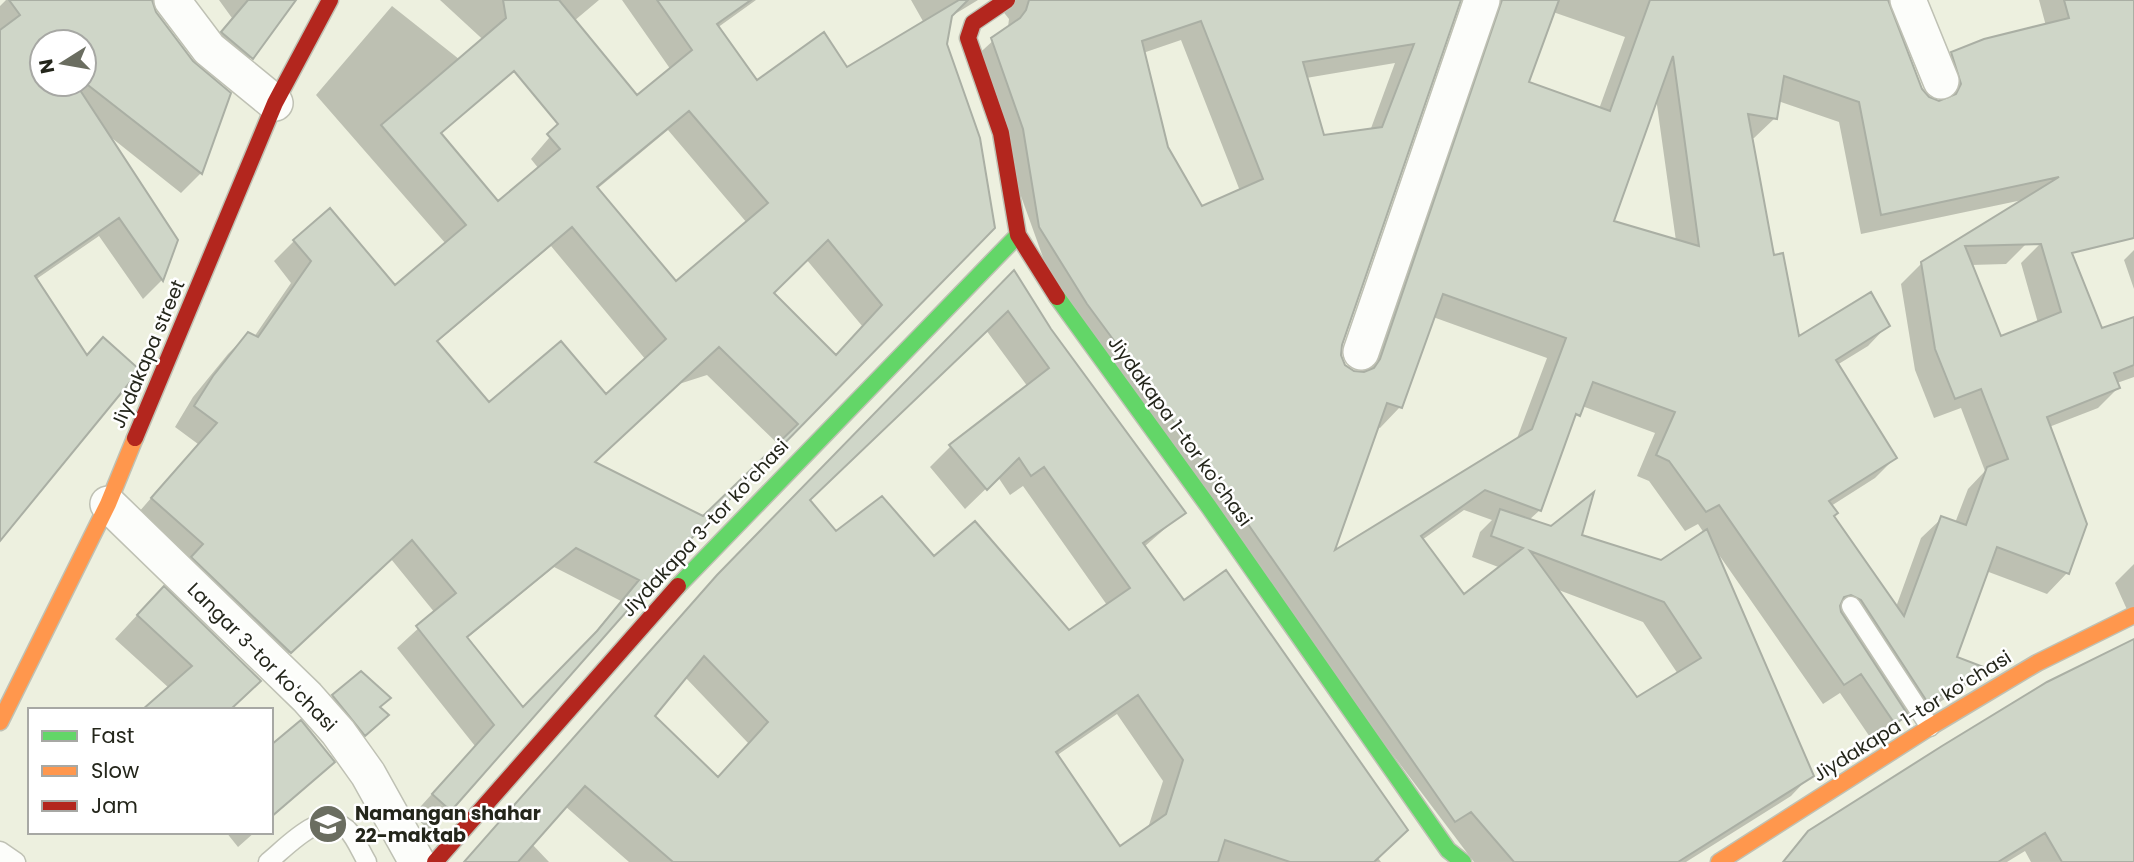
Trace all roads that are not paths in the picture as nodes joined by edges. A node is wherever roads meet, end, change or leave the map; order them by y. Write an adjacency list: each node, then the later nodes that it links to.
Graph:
1 (172, 0): 7 (street)
2 (330, 0): 7 (street, Jiydakapa street)
3 (1007, 0): 8 (street, Jiydakapa 1-tor koʻchasi)
4 (1482, 0): 9 (street)
5 (1908, 0): 6 (street)
6 (1941, 80)
7 (275, 103): 10 (street, Jiydakapa street)
8 (1018, 235): 16 (street, Jiydakapa 1-tor koʻchasi); 21 (street, Jiydakapa 3-tor koʻchasi)
9 (1361, 352)
10 (107, 504): 13 (street, Jiydakapa street); 20 (street, Langar 3-tor koʻchasi)
11 (1851, 606): 14 (lane)
12 (2134, 615): 14 (street, Jiydakapa 1-tor koʻchasi)
13 (0, 722)
14 (1930, 727): 22 (street, Jiydakapa 1-tor koʻchasi)
15 (0, 851): 17 (lane)
16 (1445, 858)
17 (16, 862)
18 (268, 862): 19 (lane)
19 (367, 862)
20 (417, 862)
21 (435, 862)
22 (1719, 862)

